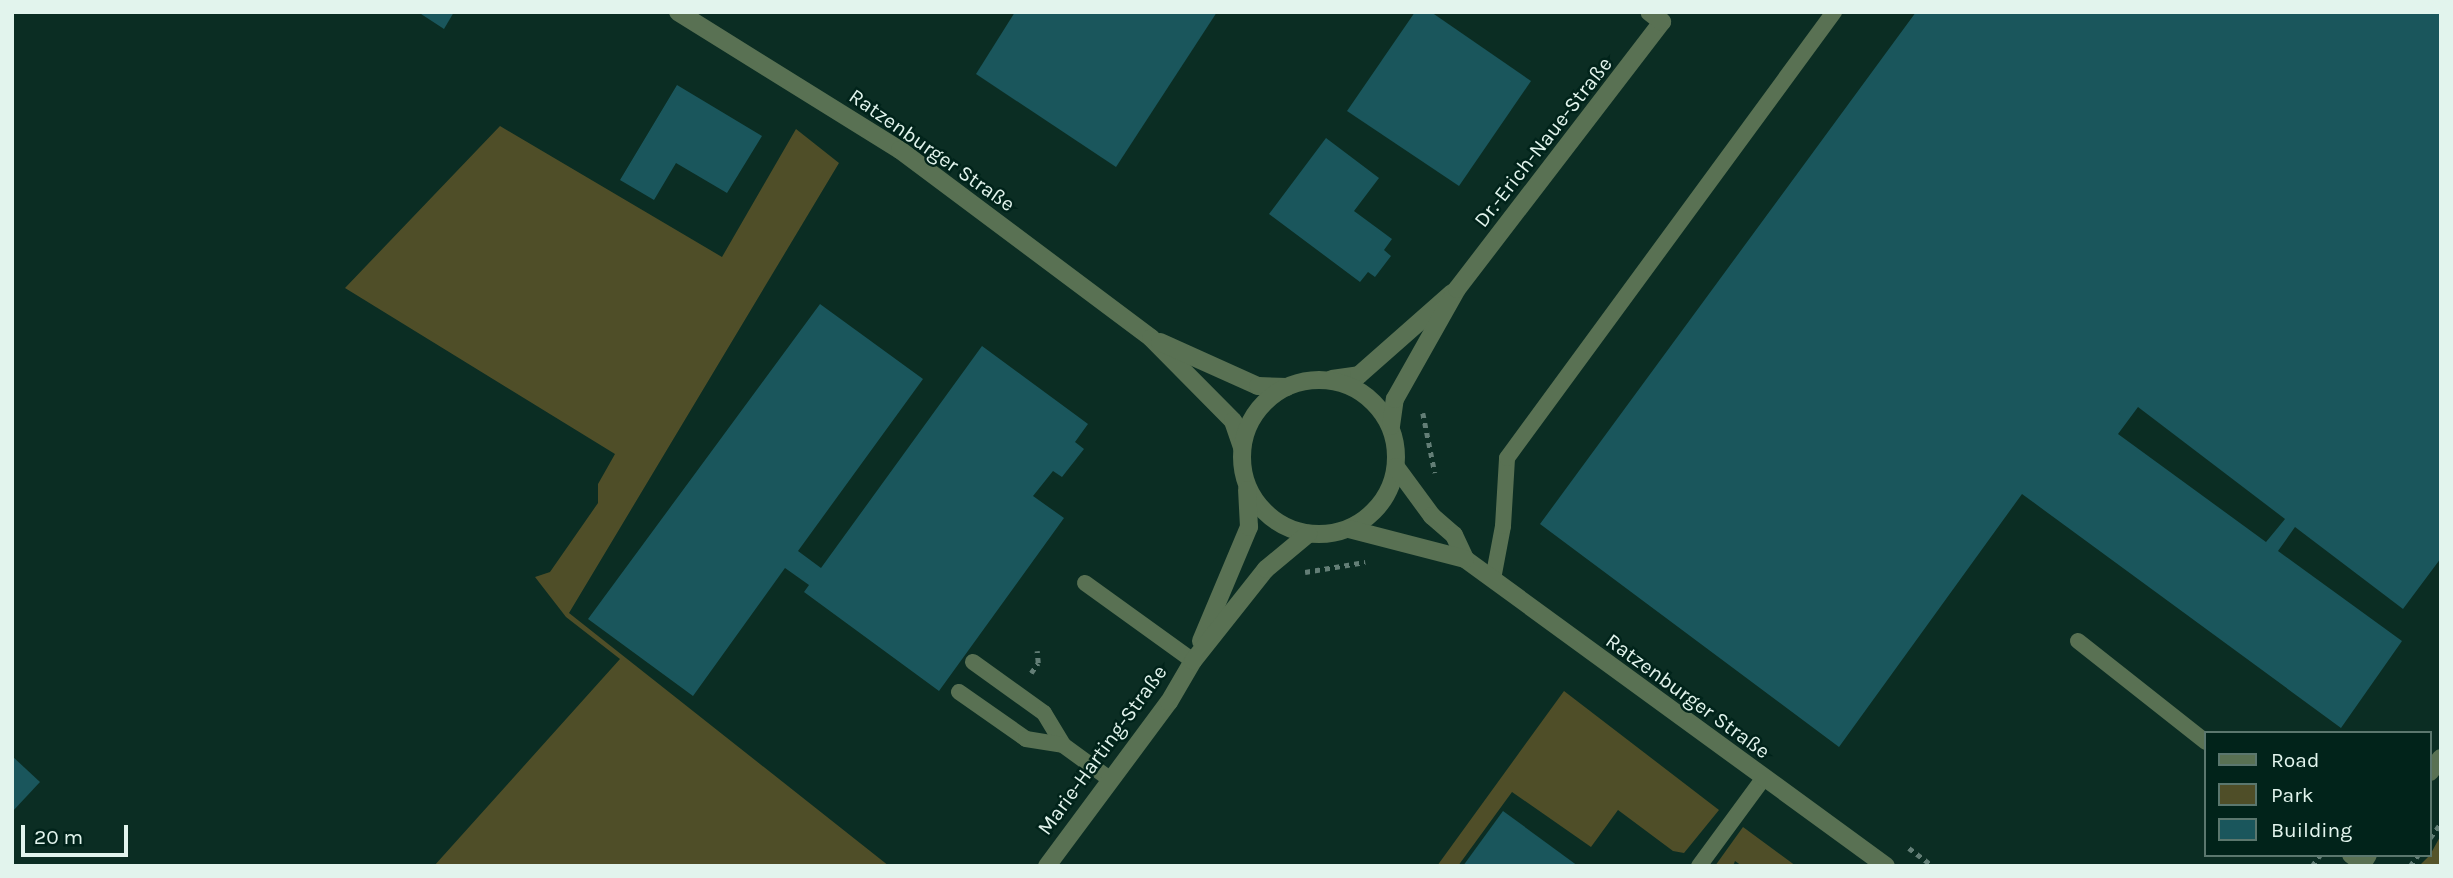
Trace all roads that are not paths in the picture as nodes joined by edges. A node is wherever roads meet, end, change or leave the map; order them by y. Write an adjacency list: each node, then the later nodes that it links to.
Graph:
1 (678, 12): 5 (street, Ratzenburger Straße)
2 (1834, 12): 15 (lane)
3 (1660, 16): 4 (street, Dr.-Erich-Naue-Straße)
4 (1457, 289): 6 (street); 8 (street)
5 (1151, 338): 7 (street); 9 (street)
6 (1326, 380): 7 (street); 8 (street)
7 (1287, 387): 9 (street)
8 (1391, 426): 10 (street)
9 (1242, 447): 11 (street)
10 (1396, 467): 12 (street); 14 (street)
11 (1247, 486): 13 (street); 18 (street)
12 (1349, 529): 13 (street); 14 (street)
13 (1308, 534): 18 (street)
14 (1465, 559): 15 (street, Ratzenburger Straße)
15 (1493, 579): 23 (street, Ratzenburger Straße)
16 (1085, 583): 18 (lane)
17 (2078, 641): 21 (lane)
18 (1193, 661): 24 (street, Marie-Harting-Straße)
19 (973, 662): 22 (lane)
20 (959, 692): 22 (lane)
21 (2204, 740)
22 (1063, 745): 24 (lane)
23 (1763, 779): 26 (lane); 27 (street, Ratzenburger Straße)
24 (1111, 780): 25 (street, Marie-Harting-Straße)
25 (1047, 866)
26 (1699, 866)
27 (1886, 866)

